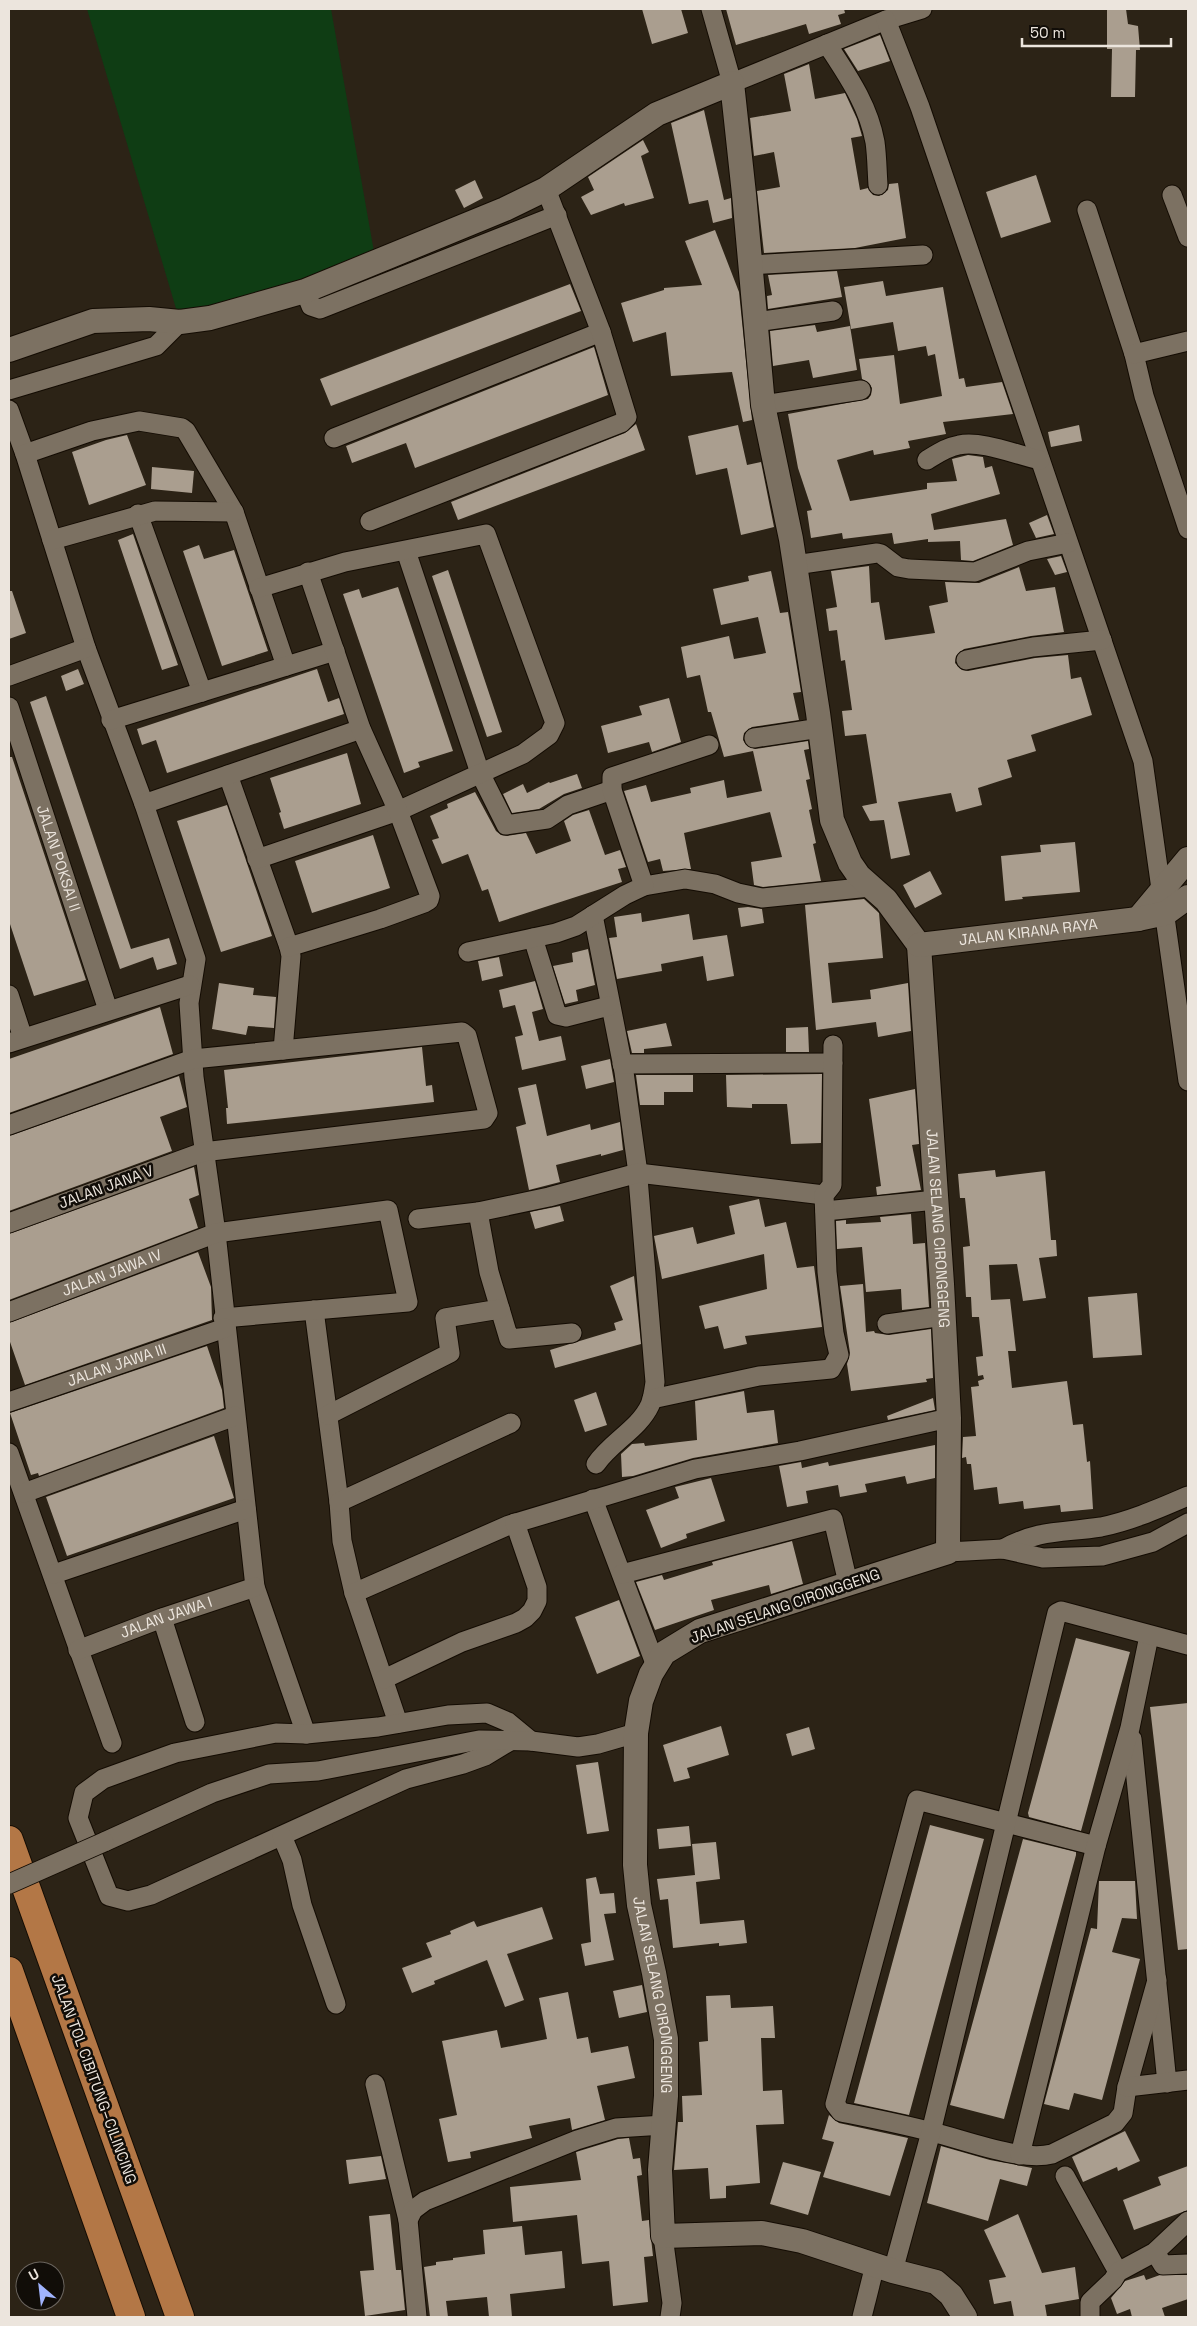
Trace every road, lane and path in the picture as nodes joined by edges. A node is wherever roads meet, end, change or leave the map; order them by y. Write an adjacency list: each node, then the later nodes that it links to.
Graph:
1 (711, 9): 5 (street)
2 (922, 9): 3 (street)
3 (886, 20): 4 (street); 29 (street)
4 (826, 44): 5 (street); 6 (street)
5 (732, 82): 7 (street); 13 (street)
6 (878, 185)
7 (546, 190): 10 (street); 14 (street)
8 (1172, 195): 11 (street)
9 (1087, 210): 21 (street)
10 (557, 215): 14 (street); 18 (street)
11 (1188, 237)
12 (923, 255): 13 (street)
13 (750, 264): 17 (street)
14 (305, 291): 16 (street)
15 (833, 311): 17 (street)
16 (180, 322): 20 (street); 22 (street)
17 (756, 322): 24 (street)
18 (601, 332): 26 (street); 32 (street)
19 (1188, 341): 21 (street)
20 (9, 350)
21 (1134, 354): 33 (street)
22 (9, 390)
23 (861, 390): 24 (street)
24 (763, 405): 37 (street)
25 (9, 410): 27 (street)
26 (334, 438)
27 (25, 454): 30 (street); 34 (street)
28 (927, 460): 29 (street)
29 (1040, 460): 35 (street)
30 (234, 512): 31 (street); 39 (street)
31 (138, 514): 34 (street); 46 (street)
32 (370, 521)
33 (1188, 529)
34 (52, 540): 41 (street)
35 (1068, 543): 37 (street); 40 (street)
36 (406, 551): 38 (street); 53 (street); 53 (street)
37 (795, 565): 49 (street)
38 (308, 572): 39 (street); 42 (street)
39 (258, 588): 44 (street)
40 (1102, 640): 43 (street); 62 (street)
41 (86, 648): 45 (street); 48 (street)
42 (335, 651): 44 (street); 50 (street)
43 (966, 660)
44 (286, 666): 46 (street)
45 (9, 676)
46 (202, 692): 48 (street)
47 (9, 707): 74 (street, JALAN POKSAI II)
48 (111, 720): 56 (street)
49 (820, 728): 51 (street); 61 (street)
50 (361, 730): 54 (street); 57 (street)
51 (754, 738)
52 (709, 745): 55 (street)
53 (480, 773): 55 (street); 57 (street)
54 (228, 775): 56 (street); 58 (street)
55 (612, 790): 60 (street)
56 (144, 804): 71 (street)
57 (398, 811): 58 (street); 69 (street)
58 (257, 859): 69 (street)
59 (1188, 859): 62 (street)
60 (644, 886): 61 (street); 65 (street)
61 (870, 887): 68 (street)
62 (1161, 890): 64 (street); 66 (street)
63 (1188, 897): 64 (street, JALAN KIRANA RAYA)
64 (1166, 913): 66 (street, JALAN KIRANA RAYA); 79 (street)
65 (592, 915): 67 (street); 73 (street)
66 (1138, 919): 68 (street, JALAN KIRANA RAYA)
67 (533, 938): 70 (street); 73 (street)
68 (919, 945): 83 (street, JALAN SELANG CIRONGGENG)
69 (289, 947): 76 (street)
70 (468, 952)
71 (190, 985): 74 (street); 77 (street)
72 (9, 996): 75 (street)
73 (610, 1006): 78 (street)
74 (108, 1010): 75 (street)
75 (16, 1040)
76 (283, 1050): 77 (street); 81 (street, JALAN JANA V)
77 (193, 1059): 80 (street); 81 (street)
78 (622, 1064): 82 (street); 84 (street)
79 (1188, 1081)
80 (9, 1125)
81 (203, 1152): 87 (street, JALAN JANA V); 88 (street)
82 (638, 1173): 84 (street); 85 (street); 96 (street)
83 (936, 1200): 84 (street); 92 (street, JALAN SELANG CIRONGGENG)
84 (825, 1203): 96 (street)
85 (478, 1212): 86 (street); 89 (street)
86 (418, 1218)
87 (9, 1223)
88 (216, 1234): 90 (street, JALAN JAWA IV); 91 (street, JALAN JAWA IV); 93 (street)
89 (500, 1309): 95 (street); 98 (street)
90 (314, 1310): 93 (street, JALAN JAWA III); 98 (street)
91 (9, 1312)
92 (944, 1316): 94 (street); 100 (street, JALAN SELANG CIRONGGENG)
93 (224, 1323): 97 (street, JALAN JAWA III); 99 (street)
94 (888, 1324)
95 (572, 1333)
96 (652, 1399): 103 (street)
97 (9, 1402)
98 (328, 1415): 107 (street)
99 (235, 1416): 104 (street); 108 (street)
100 (949, 1418): 106 (street); 112 (street, JALAN SELANG CIRONGGENG)
101 (511, 1423): 107 (street)
102 (9, 1453): 104 (street)
103 (596, 1464)
104 (24, 1493): 113 (street)
105 (1188, 1496): 111 (street)
106 (593, 1499): 109 (street); 114 (street)
107 (339, 1502): 117 (street)
108 (246, 1509): 113 (street); 116 (street)
109 (515, 1524): 117 (street); 123 (street)
110 (1188, 1524): 111 (street)
111 (1003, 1549): 112 (street)
112 (948, 1552): 115 (street, JALAN SELANG CIRONGGENG)
113 (54, 1574): 121 (street)
114 (622, 1574): 115 (street); 122 (street)
115 (848, 1583): 122 (street, JALAN SELANG CIRONGGENG)
116 (255, 1587): 118 (street, JALAN JAWA I); 128 (street)
117 (354, 1593): 123 (street)
118 (162, 1618): 121 (street, JALAN JAWA I); 124 (street)
119 (1149, 1636): 120 (street); 126 (street); 132 (street)
120 (1188, 1645)
121 (78, 1650): 131 (street)
122 (656, 1666): 127 (street, JALAN SELANG CIRONGGENG)
123 (384, 1679): 125 (street)
124 (195, 1722)
125 (398, 1723): 128 (street); 130 (street)
126 (1130, 1728): 135 (street); 138 (street)
127 (636, 1733): 130 (street); 144 (street, JALAN SELANG CIRONGGENG)
128 (306, 1734): 133 (street)
129 (510, 1741): 130 (street); 133 (street); 136 (street, bridge)
130 (531, 1741)
131 (112, 1744)
132 (1005, 1823): 135 (street); 145 (street); 145 (street)
133 (282, 1836): 139 (street)
134 (9, 1840): 156 (highway, JALAN TOL CIBITUNG–CILINCING)
135 (1096, 1846): 146 (street)
136 (9, 1884)
137 (9, 1971): 155 (highway)
138 (1157, 1980): 141 (street); 143 (street)
139 (336, 2004)
140 (1188, 2080): 141 (street)
141 (1167, 2083): 143 (street)
142 (374, 2084): 148 (street)
143 (1127, 2087): 146 (street)
144 (664, 2125): 148 (street); 150 (street, JALAN SELANG CIRONGGENG)
145 (931, 2132): 146 (street); 153 (street)
146 (1020, 2155)
147 (1065, 2176): 154 (street)
148 (408, 2220): 157 (street)
149 (1188, 2221): 151 (street)
150 (663, 2236): 153 (street); 158 (street)
151 (1155, 2252): 152 (street); 154 (street)
152 (1188, 2264)
153 (884, 2268): 159 (street); 160 (street)
154 (1118, 2272): 161 (street)
155 (131, 2317)
156 (180, 2317)
157 (417, 2317)
158 (670, 2317)
159 (862, 2317)
160 (965, 2317)
161 (1090, 2317)

